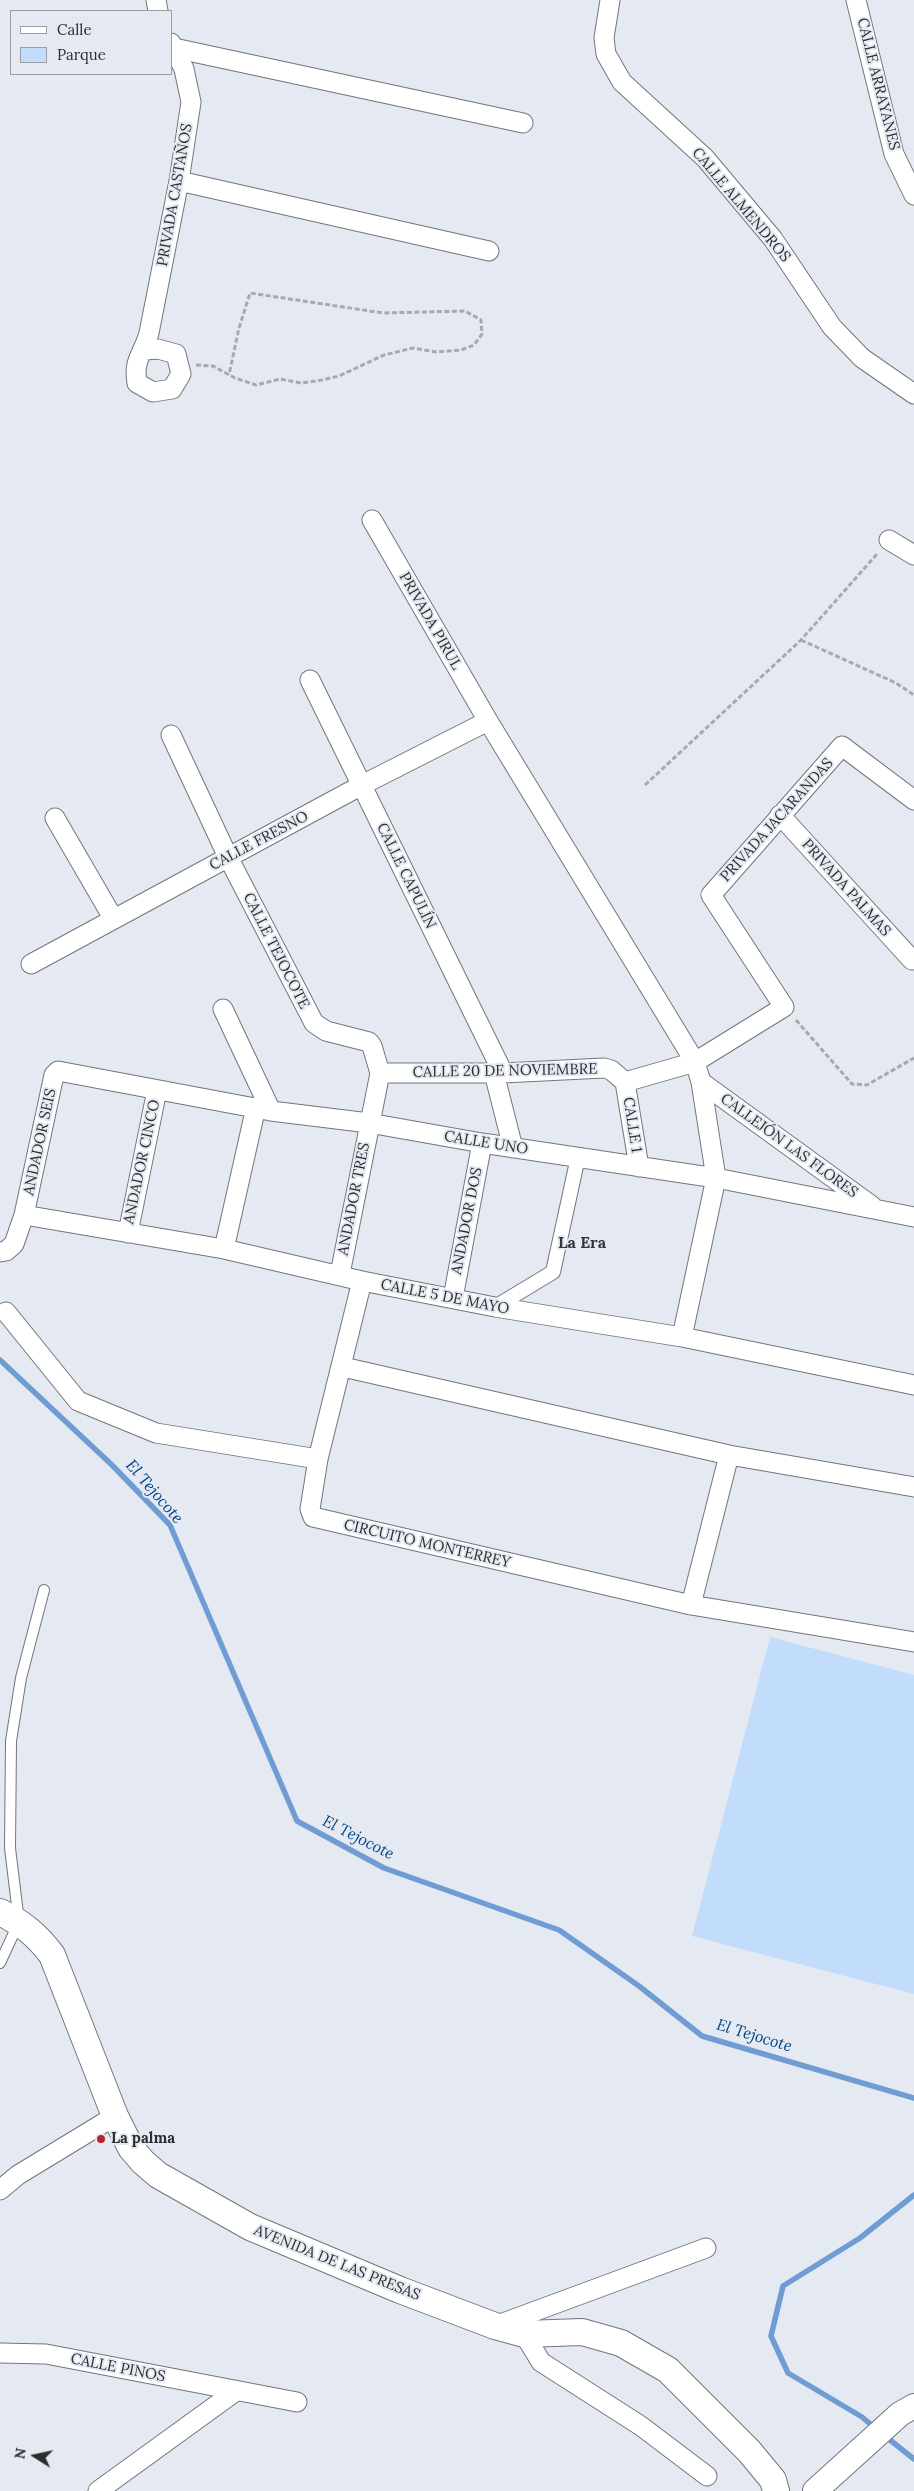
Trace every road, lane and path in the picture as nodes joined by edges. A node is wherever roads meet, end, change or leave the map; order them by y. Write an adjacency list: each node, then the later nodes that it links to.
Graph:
1 (610, 0): 11 (street, CALLE ALMENDROS)
2 (856, 0): 6 (street, CALLE ARRAYANES)
3 (173, 46): 4 (street); 5 (street, PRIVADA CASTAÑOS)
4 (523, 123)
5 (180, 181): 7 (street); 8 (street, PRIVADA CASTAÑOS)
6 (914, 195)
7 (489, 251)
8 (145, 350): 9 (street); 9 (street, PRIVADA CASTAÑOS)
9 (178, 363): 10 (path)
10 (229, 375): 10 (path)
11 (914, 394)
12 (372, 520): 18 (street, PRIVADA PIRUL)
13 (889, 540): 14 (street); 15 (path)
14 (914, 555)
15 (801, 640): 17 (path); 20 (path)
16 (310, 680): 21 (street, CALLE CAPULÍN)
17 (914, 695)
18 (488, 721): 21 (street, CALLE FRESNO); 32 (street)
19 (171, 734): 25 (street)
20 (646, 784)
21 (362, 785): 25 (street, CALLE FRESNO); 35 (street, CALLE CAPULÍN)
22 (914, 800): 23 (street, PRIVADA JACARANDAS)
23 (780, 816): 27 (street, PRIVADA PALMAS); 29 (street, PRIVADA JACARANDAS)
24 (56, 818): 26 (street)
25 (228, 857): 26 (street, CALLE FRESNO); 34 (street, CALLE TEJOCOTE)
26 (113, 918): 28 (street, CALLE FRESNO)
27 (912, 960)
28 (32, 964)
29 (784, 1007): 31 (path); 32 (street)
30 (223, 1009): 39 (street)
31 (914, 1058)
32 (695, 1062): 36 (street); 37 (street)
33 (58, 1071): 38 (street, CALLE UNO); 47 (street, ANDADOR SEIS)
34 (380, 1073): 35 (street, CALLE 20 DE NOVIEMBRE); 40 (street, CALLE TEJOCOTE)
35 (498, 1073): 36 (street, CALLE 20 DE NOVIEMBRE); 42 (street, CALLE CAPULÍN)
36 (625, 1082): 44 (street, CALLE 1)
37 (701, 1082): 45 (street); 46 (street, CALLEJÓN LAS FLORES)
38 (157, 1090): 39 (street, CALLE UNO); 49 (street, ANDADOR CINCO)
39 (263, 1109): 40 (street, CALLE UNO); 50 (street)
40 (369, 1123): 41 (street, CALLE UNO); 52 (street, ANDADOR TRES)
41 (482, 1143): 42 (street, CALLE UNO); 54 (street, ANDADOR DOS)
42 (513, 1148): 43 (street, CALLE UNO)
43 (578, 1157): 44 (street, CALLE UNO); 55 (street)
44 (639, 1167): 45 (street, CALLE UNO)
45 (716, 1178): 46 (street, CALLE UNO); 57 (street)
46 (878, 1210): 48 (street, CALLE UNO)
47 (24, 1215): 49 (street, CALLE 5 DE MAYO); 51 (street)
48 (914, 1217)
49 (128, 1233): 50 (street, CALLE 5 DE MAYO)
50 (224, 1249): 52 (street, CALLE 5 DE MAYO)
51 (0, 1252)
52 (340, 1274): 53 (street, CALLE 5 DE MAYO)
53 (362, 1281): 54 (street, CALLE 5 DE MAYO); 58 (street, CIRCUITO MONTERREY)
54 (453, 1298): 55 (street, CALLE 5 DE MAYO)
55 (495, 1307): 57 (street, CALLE 5 DE MAYO)
56 (6, 1312): 61 (street)
57 (682, 1337): 59 (street, CALLE 5 DE MAYO)
58 (342, 1367): 60 (street); 61 (street, CIRCUITO MONTERREY)
59 (914, 1385)
60 (729, 1455): 62 (street); 64 (street)
61 (318, 1459): 64 (street, CIRCUITO MONTERREY)
62 (914, 1487)
63 (44, 1590): 66 (lane)
64 (691, 1605): 65 (street, CIRCUITO MONTERREY)
65 (914, 1642)
66 (9, 1917): 67 (lane); 68 (main road, AVENIDA DE LAS PRESAS)
67 (0, 1963)
68 (115, 2116): 69 (street); 71 (main road, AVENIDA DE LAS PRESAS)
69 (0, 2190)
70 (706, 2248): 71 (street)
71 (495, 2326): 72 (main road, AVENIDA DE LAS PRESAS)
72 (524, 2334): 77 (street); 80 (main road, AVENIDA DE LAS PRESAS)
73 (0, 2353): 74 (street, CALLE PINOS)
74 (236, 2391): 75 (street, CALLE PINOS); 79 (street)
75 (297, 2402)
76 (907, 2410): 78 (street)
77 (707, 2476)
78 (819, 2488)
79 (98, 2491)
80 (776, 2491)

